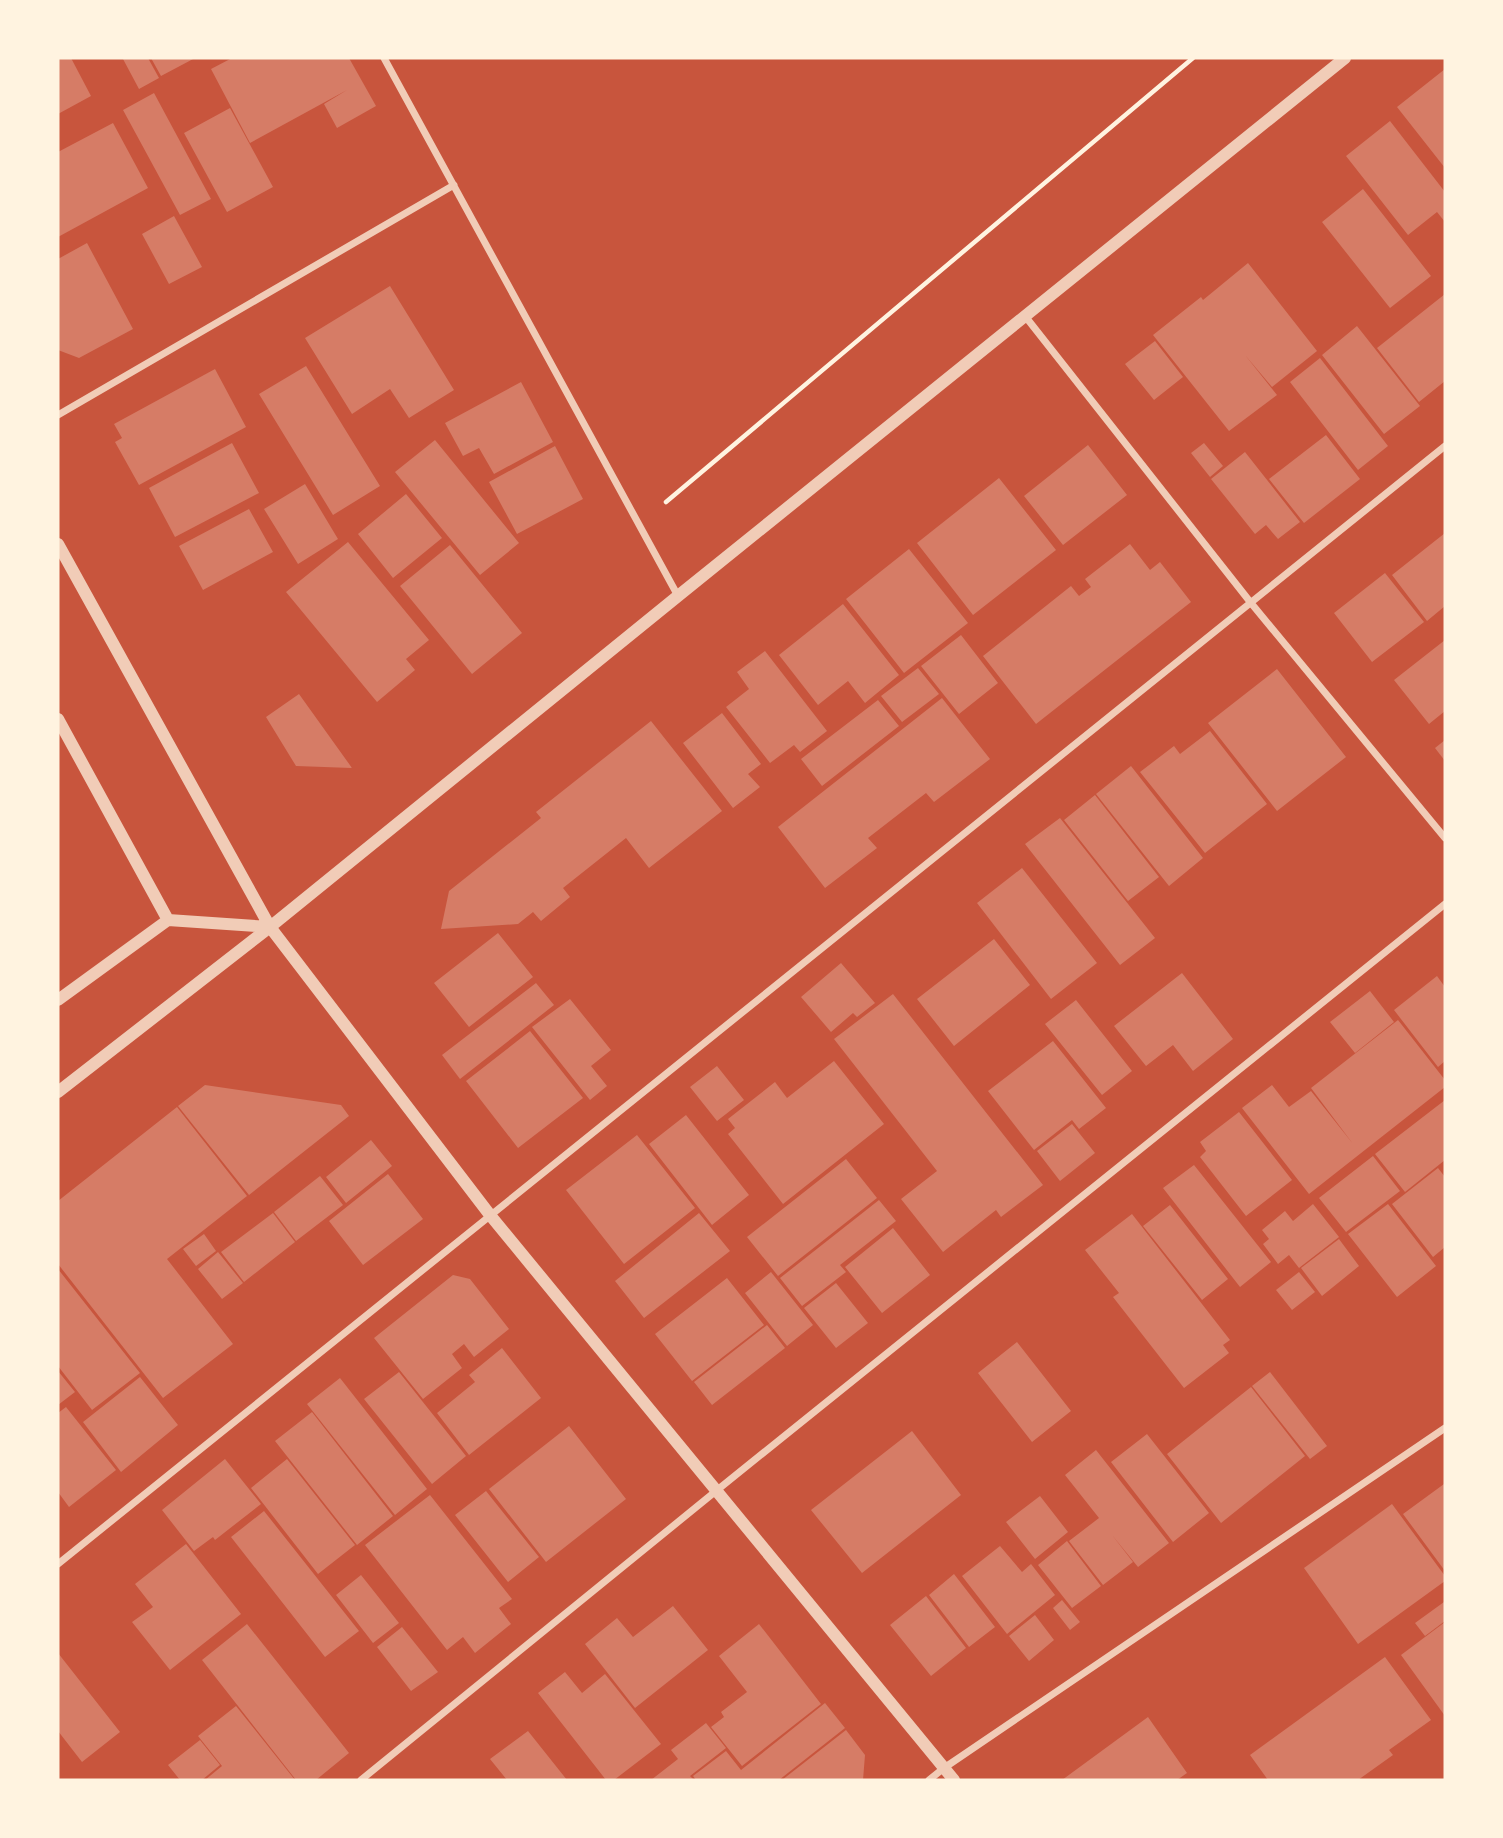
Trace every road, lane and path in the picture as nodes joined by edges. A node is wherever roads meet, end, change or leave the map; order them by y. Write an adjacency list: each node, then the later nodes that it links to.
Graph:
1 (384, 58): 4 (street)
2 (1194, 58): 8 (path)
3 (1345, 58): 5 (street)
4 (454, 185): 6 (street); 8 (street)
5 (1025, 316): 10 (street); 11 (street)
6 (58, 415)
7 (1445, 446): 11 (street)
8 (639, 525): 10 (street)
9 (58, 544): 16 (street)
10 (678, 596): 16 (street)
11 (1251, 603): 13 (street); 19 (street)
12 (58, 719): 15 (street)
13 (1445, 838)
14 (1445, 904): 21 (street)
15 (168, 920): 16 (street); 17 (street)
16 (270, 927): 18 (street); 19 (street)
17 (58, 1000)
18 (58, 1092)
19 (490, 1215): 21 (street); 22 (street)
20 (1445, 1428): 23 (street)
21 (716, 1491): 23 (street); 24 (street)
22 (58, 1564)
23 (944, 1768): 25 (street); 26 (street)
24 (361, 1780)
25 (929, 1780)
26 (954, 1780)

